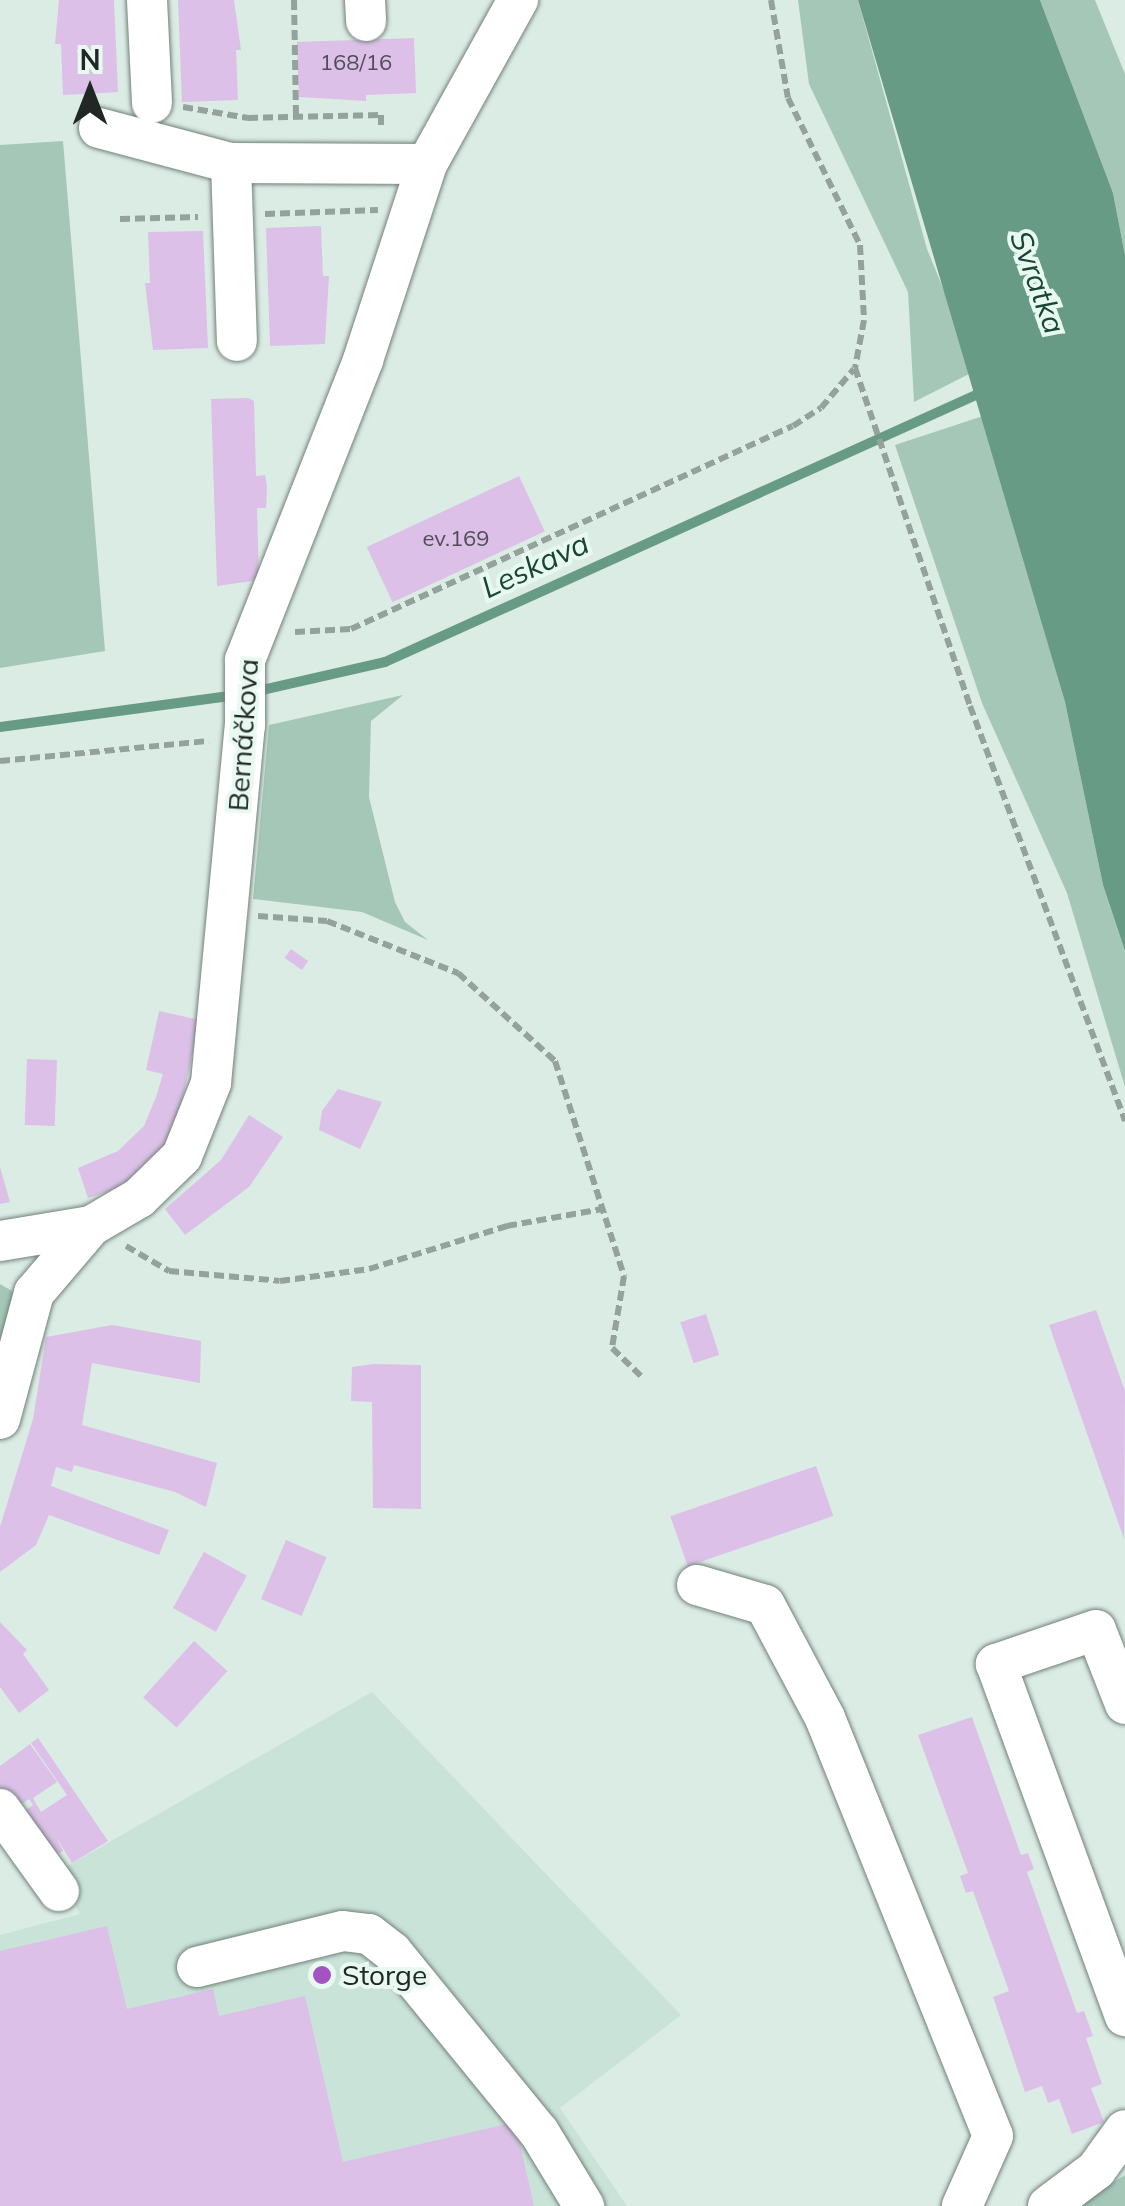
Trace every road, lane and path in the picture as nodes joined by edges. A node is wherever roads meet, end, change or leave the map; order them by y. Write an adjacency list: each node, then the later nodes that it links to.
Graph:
1 (147, 0): 5 (street)
2 (294, 0): 6 (path)
3 (518, 0): 9 (street, Bernáčkova)
4 (770, 0): 11 (path)
5 (152, 103)
6 (296, 119)
7 (99, 128): 8 (street)
8 (231, 162): 9 (street); 10 (street)
9 (428, 164): 12 (street, Bernáčkova)
10 (237, 341)
11 (855, 368): 12 (path); 16 (path)
12 (249, 647): 13 (street, Bernáčkova)
13 (244, 740): 14 (path); 15 (street, Bernáčkova)
14 (0, 761)
15 (227, 914): 17 (path); 18 (street, Bernáčkova)
16 (1125, 1121)
17 (602, 1208): 18 (path); 20 (path)
18 (91, 1226): 19 (street); 21 (street)
19 (0, 1241)
20 (643, 1378)
21 (0, 1420)
22 (696, 1584): 30 (street)
23 (1125, 1704): 27 (street)
24 (0, 1809): 25 (street)
25 (59, 1891)
26 (197, 1967): 29 (street)
27 (1125, 2016)
28 (1125, 2130): 31 (street)
29 (584, 2206)
30 (962, 2206)
31 (1048, 2206)

